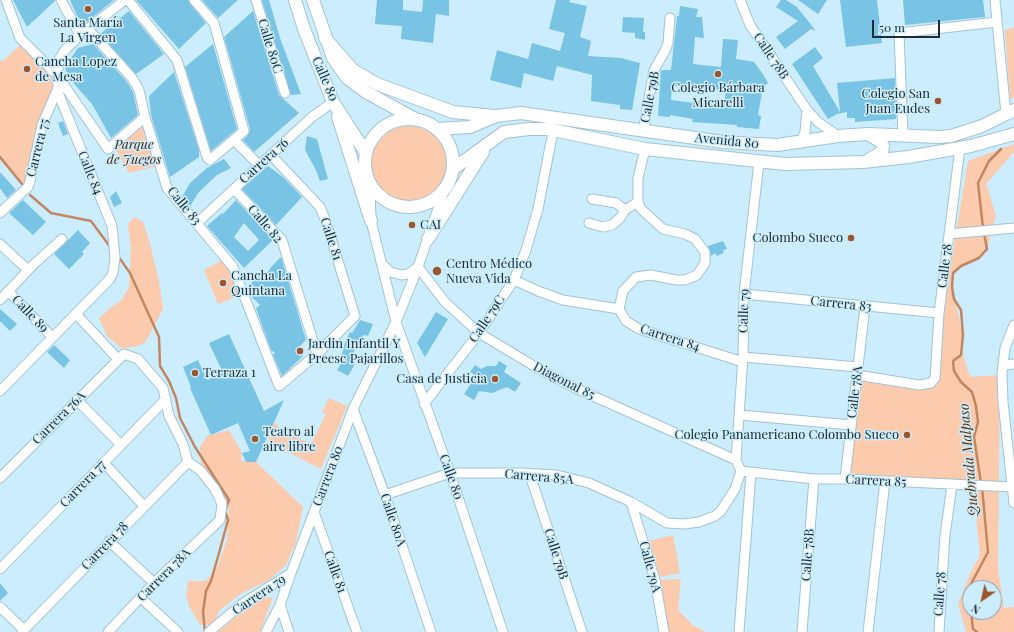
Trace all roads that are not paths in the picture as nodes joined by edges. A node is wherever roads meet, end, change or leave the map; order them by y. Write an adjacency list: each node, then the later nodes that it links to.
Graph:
1 (6, 0): 16 (street, Calle 84)
2 (125, 0): 13 (street)
3 (128, 0): 32 (street)
4 (194, 0): 32 (street)
5 (256, 0): 18 (street, Calle 80C)
6 (295, 0): 19 (main road, Calle 80)
7 (313, 0): 15 (main road, Calle 80)
8 (740, 0): 20 (street, Calle 78B)
9 (995, 0): 12 (street)
10 (64, 2): 14 (street)
11 (670, 18): 27 (street, Calle 79B)
12 (997, 22): 21 (street); 29 (street)
13 (88, 29): 14 (street); 23 (street, Calle 83)
14 (80, 35): 16 (street)
15 (325, 38): 22 (main road); 24 (main road, Calle 80)
16 (57, 75): 17 (street, Calle 84); 23 (street, Calle 84)
17 (58, 86): 49 (street, Carrera 75); 68 (street, Calle 84)
18 (285, 93)
19 (333, 102): 37 (main road, Calle 80); 38 (street, Carrera 76); 50 (main road)
20 (807, 110): 31 (street, Calle 78B); 33 (street)
21 (1010, 112): 29 (main road, Avenida 80)
22 (496, 116): 25 (main road, Avenida 80); 27 (main road, Avenida 80)
23 (144, 117): 51 (street, Calle 83)
24 (418, 120): 25 (main road); 37 (main road)
25 (437, 129): 42 (main road)
26 (553, 131): 34 (main road, Avenida 80); 36 (main road, Avenida 80); 61 (street, Calle 79C)
27 (643, 131): 33 (main road, Avenida 80)
28 (868, 134): 29 (main road, Avenida 80); 31 (main road, Avenida 80); 40 (main road)
29 (903, 134)
30 (1014, 134): 35 (main road, Avenida 80)
31 (838, 136): 33 (main road, Avenida 80)
32 (234, 140): 41 (street)
33 (801, 142)
34 (488, 144): 42 (main road, Avenida 80); 56 (main road)
35 (960, 148): 40 (main road, Avenida 80); 54 (street, Calle 78)
36 (645, 149): 39 (main road, Avenida 80); 47 (street)
37 (366, 152): 43 (main road)
38 (271, 155): 41 (street, Carrera 76); 73 (street, Calle 81)
39 (759, 162): 40 (main road, Avenida 80); 63 (street, Calle 79)
40 (864, 162)
41 (259, 165): 45 (street, Carrera 76)
42 (453, 169): 44 (main road)
43 (370, 184): 44 (main road); 50 (street, Calle 80)
44 (445, 188): 56 (street)
45 (234, 189): 51 (street, Carrera 76); 73 (street, Calle 82)
46 (592, 198): 48 (street)
47 (638, 202): 48 (street); 66 (street)
48 (625, 210): 52 (street)
49 (0, 213)
50 (371, 222): 58 (street, Calle 80)
51 (197, 223): 73 (street, Calle 83)
52 (589, 223)
53 (1014, 228): 54 (street)
54 (949, 234): 67 (street, Calle 78)
55 (62, 239): 60 (street)
56 (428, 239): 59 (street)
57 (0, 244): 60 (street)
58 (380, 260): 59 (street); 69 (street, Calle 80)
59 (418, 267): 69 (street); 71 (street, Diagonal 85)
60 (28, 270): 62 (street)
61 (514, 280): 66 (street); 71 (street, Calle 79C)
62 (8, 291): 64 (street); 72 (street, Calle 89)
63 (744, 294): 65 (street, Carrera 83); 75 (street, Calle 79)
64 (0, 300)
65 (865, 306): 67 (street, Carrera 83); 78 (street, Calle 78A)
66 (619, 309): 75 (street, Carrera 84)
67 (939, 313): 79 (street, Calle 78)
68 (76, 314): 72 (street); 74 (street)
69 (396, 322): 83 (street, Calle 80); 84 (street, Carrera 80)
70 (1014, 325): 77 (street)
71 (479, 333): 83 (street, Calle 79C); 88 (street, Diagonal 85)
72 (52, 337): 80 (street)
73 (317, 354)
74 (118, 359): 81 (street); 82 (street, Carrera 76A)
75 (743, 360): 78 (street, Carrera 84); 85 (street, Calle 79)
76 (1014, 364): 77 (street)
77 (1003, 365): 100 (street)
78 (857, 371): 79 (street, Carrera 84); 86 (street, Calle 78A)
79 (931, 383)
80 (0, 391)
81 (166, 399): 87 (street, Carrera 77); 89 (street)
82 (77, 400): 87 (street); 95 (street, Carrera 76A)
83 (424, 404): 92 (street, Calle 80)
84 (353, 409): 101 (street, Calle 80A); 105 (street, Carrera 80)
85 (740, 415): 86 (street); 88 (street, Calle 79)
86 (851, 426): 97 (street, Calle 78A)
87 (122, 444): 90 (street, Carrera 77)
88 (736, 460): 91 (street)
89 (188, 462): 104 (street, Carrera 78); 109 (street, Carrera 78A)
90 (104, 463): 104 (street); 107 (street, Carrera 77)
91 (741, 472): 93 (street, Carrera 85); 103 (street, Carrera 85A)
92 (450, 473): 94 (street, Carrera 85A); 101 (street, Carrera 85A); 121 (street, Calle 80)
93 (751, 473): 96 (street, Carrera 85); 124 (street)
94 (530, 475): 103 (street, Carrera 85A); 122 (street, Calle 79B)
95 (0, 478)
96 (814, 479): 97 (street, Carrera 85); 125 (street, Calle 78B)
97 (845, 479): 98 (street, Carrera 85)
98 (885, 481): 99 (street, Carrera 85); 126 (street)
99 (952, 485): 100 (street, Carrera 85); 127 (street, Calle 78)
100 (1008, 486): 102 (street)
101 (385, 495): 120 (street, Calle 80A)
102 (1014, 500)
103 (631, 502): 123 (street, Calle 79A)
104 (144, 506): 106 (street, Carrera 78)
105 (314, 512): 108 (street, Carrera 80); 119 (street, Calle 81)
106 (109, 541): 109 (street); 113 (street, Carrera 78)
107 (0, 569)
108 (290, 573): 111 (street, Carrera 80); 116 (street, Carrera 79)
109 (154, 583): 110 (street, Carrera 78A)
110 (141, 598): 114 (street, Carrera 78A); 115 (street)
111 (280, 605): 117 (street, Carrera 80); 118 (street)
112 (0, 607): 113 (street)
113 (23, 631)
114 (108, 632)
115 (178, 632)
116 (210, 632)
117 (266, 632)
118 (289, 632)
119 (357, 632)
120 (431, 632)
121 (503, 632)
122 (582, 632)
123 (664, 632)
124 (739, 632)
125 (802, 632)
126 (868, 632)
127 (939, 632)

